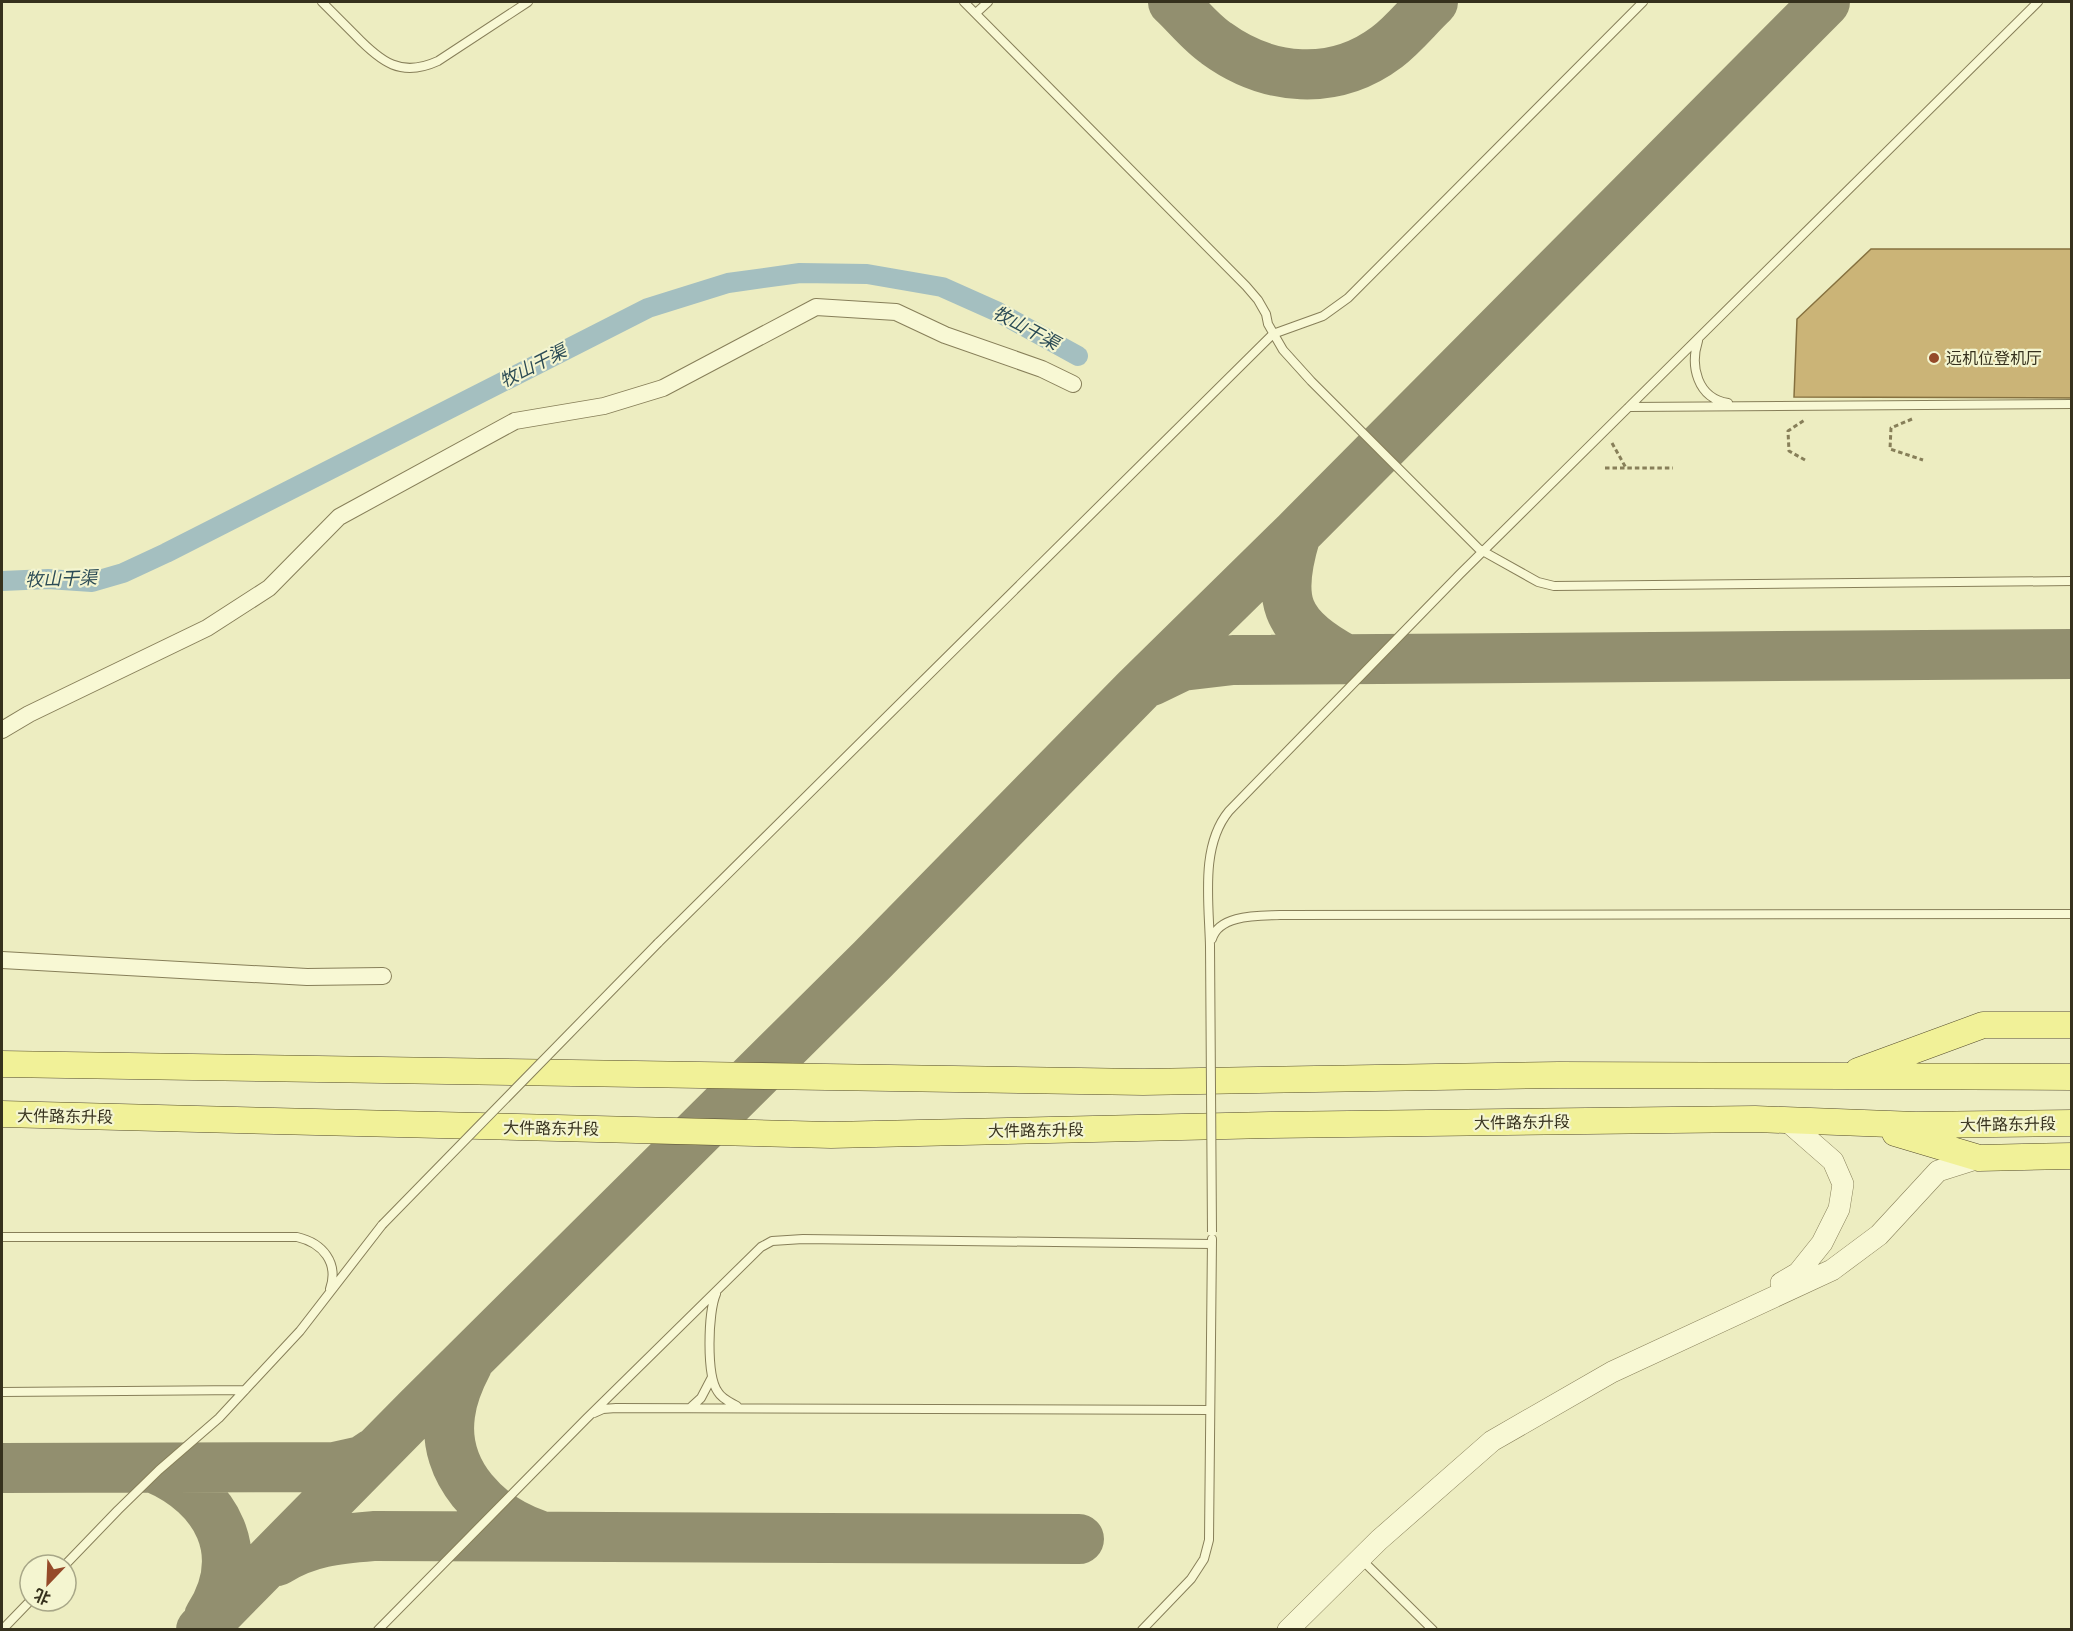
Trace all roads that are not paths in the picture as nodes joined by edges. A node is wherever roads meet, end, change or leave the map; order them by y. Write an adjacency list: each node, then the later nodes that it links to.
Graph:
1 (322, 2): 2 (lane)
2 (528, 2)
3 (964, 2): 7 (lane)
4 (988, 2): 7 (lane)
5 (1643, 2): 8 (lane)
6 (2038, 2): 9 (lane)
7 (976, 14): 8 (lane)
8 (1273, 334): 14 (lane); 34 (lane, bridge)
9 (1700, 337): 12 (lane); 13 (lane)
10 (1073, 384): 16 (street)
11 (2072, 404): 12 (lane)
12 (1743, 406): 13 (lane)
13 (1629, 407): 14 (lane)
14 (1483, 552): 15 (lane); 18 (lane)
15 (2072, 581)
16 (2, 730)
17 (2072, 914): 18 (lane)
18 (1210, 946): 32 (lane, bridge)
19 (2, 960): 20 (street)
20 (383, 976)
21 (2072, 1025): 23 (main road)
22 (2, 1064): 23 (main road)
23 (1843, 1077): 24 (main road)
24 (2072, 1077)
25 (2, 1114): 26 (main road, 大件路东升段)
26 (1786, 1120): 27 (main road, 大件路东升段); 35 (street)
27 (1857, 1122): 28 (main road, 大件路东升段); 30 (main road)
28 (2072, 1123)
29 (2072, 1156): 30 (main road)
30 (1979, 1158): 35 (street)
31 (2, 1237): 34 (lane)
32 (1212, 1244): 33 (lane); 41 (lane)
33 (717, 1290): 36 (lane); 42 (lane)
34 (328, 1295): 37 (lane)
35 (1714, 1325): 44 (street)
36 (712, 1377): 39 (lane); 40 (lane)
37 (246, 1390): 38 (lane); 43 (lane)
38 (2, 1392)
39 (739, 1407): 40 (lane); 41 (lane)
40 (690, 1408): 42 (lane)
41 (1210, 1410): 48 (lane)
42 (586, 1419): 47 (lane)
43 (77, 1553)
44 (1361, 1558): 49 (street); 50 (lane)
45 (18, 1613): 46 (lane)
46 (2, 1629)
47 (378, 1629)
48 (1142, 1629)
49 (1288, 1629)
50 (1433, 1629)

